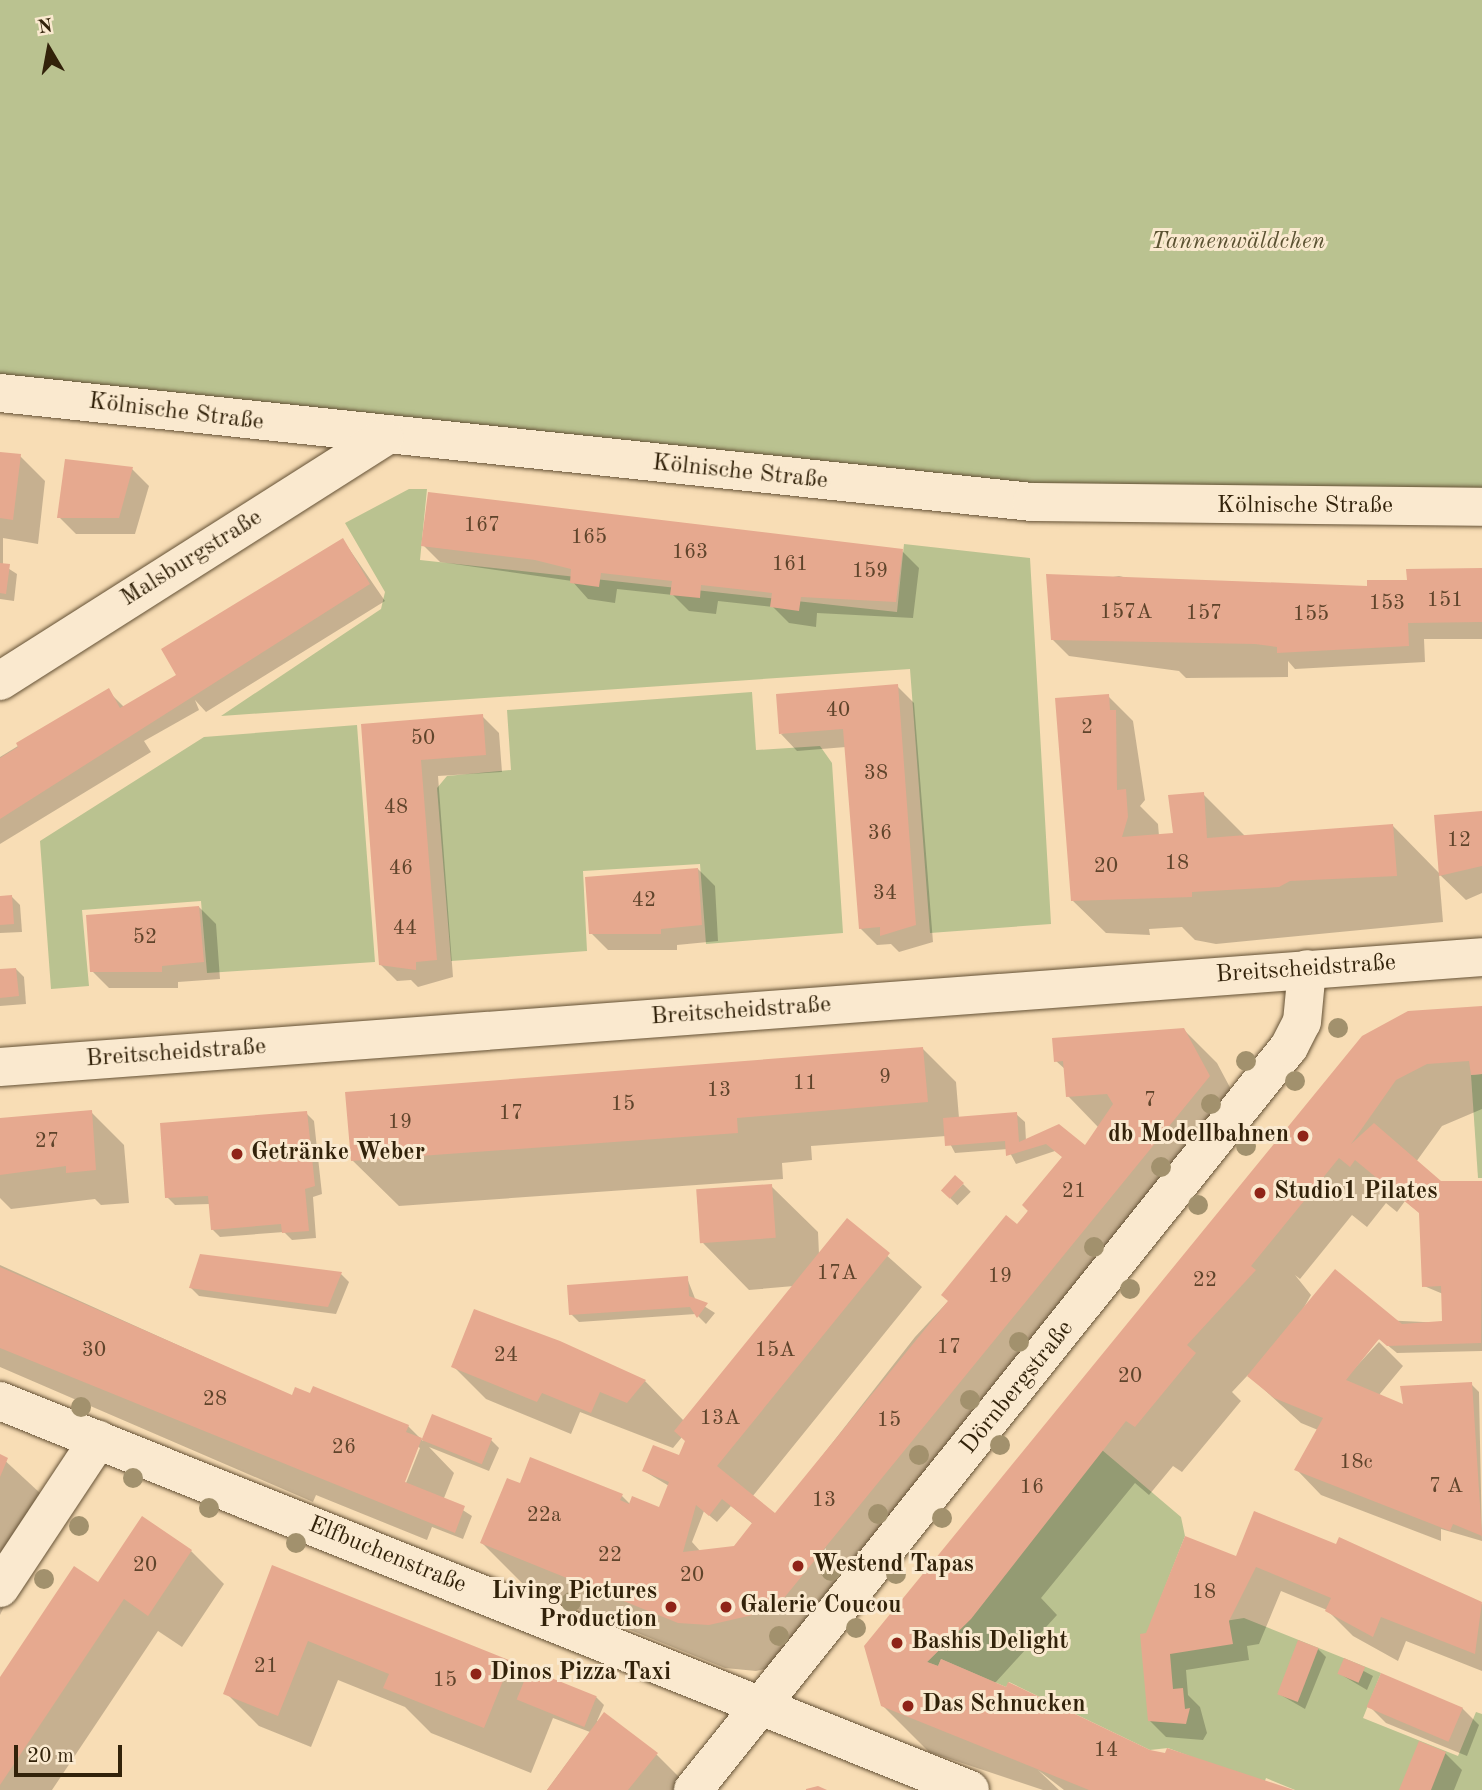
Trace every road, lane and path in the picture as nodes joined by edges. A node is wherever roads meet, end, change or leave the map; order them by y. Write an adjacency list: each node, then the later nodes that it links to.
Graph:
1 (0, 393): 2 (street, Kölnische Straße)
2 (384, 438): 3 (street, Kölnische Straße); 4 (street, Malsburgstraße)
3 (1482, 507)
4 (0, 681)
5 (1482, 957): 6 (street, Breitscheidstraße)
6 (1307, 970): 7 (street, Breitscheidstraße); 11 (street, Dörnbergstraße)
7 (0, 1067)
8 (0, 1401): 9 (street, Elfbuchenstraße)
9 (98, 1440): 10 (street); 11 (street, Elfbuchenstraße)
10 (0, 1588)
11 (762, 1706): 12 (street, Dörnbergstraße); 13 (street, Elfbuchenstraße)
12 (693, 1790)
13 (970, 1790)

